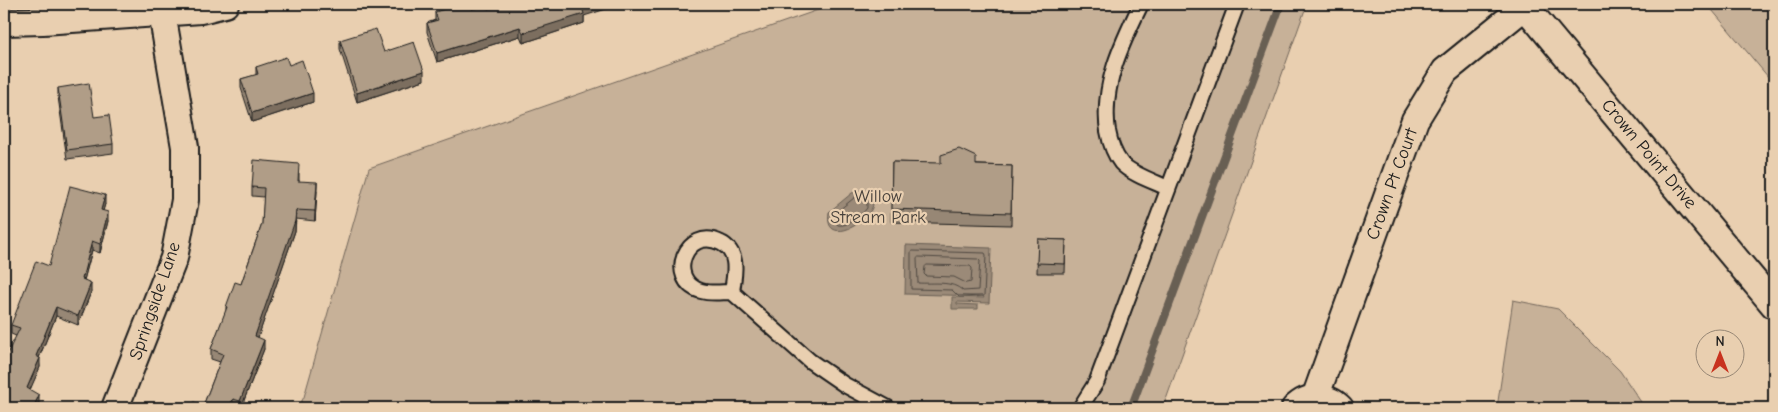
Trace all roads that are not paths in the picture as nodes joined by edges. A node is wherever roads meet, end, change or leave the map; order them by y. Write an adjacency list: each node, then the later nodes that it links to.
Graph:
1 (225, 4): 5 (street)
2 (1141, 4): 7 (lane)
3 (1236, 4): 7 (lane)
4 (1524, 5): 9 (street, Crown Point Drive); 10 (street, Crown Pt Court)
5 (162, 12): 6 (street); 11 (street, Springside Lane)
6 (4, 22)
7 (1168, 188): 13 (lane)
8 (732, 292): 8 (lane); 12 (lane)
9 (1774, 305)
10 (1305, 403): 14 (street, Crown Pt Court)
11 (115, 408)
12 (888, 408)
13 (1080, 408)
14 (1340, 408)

